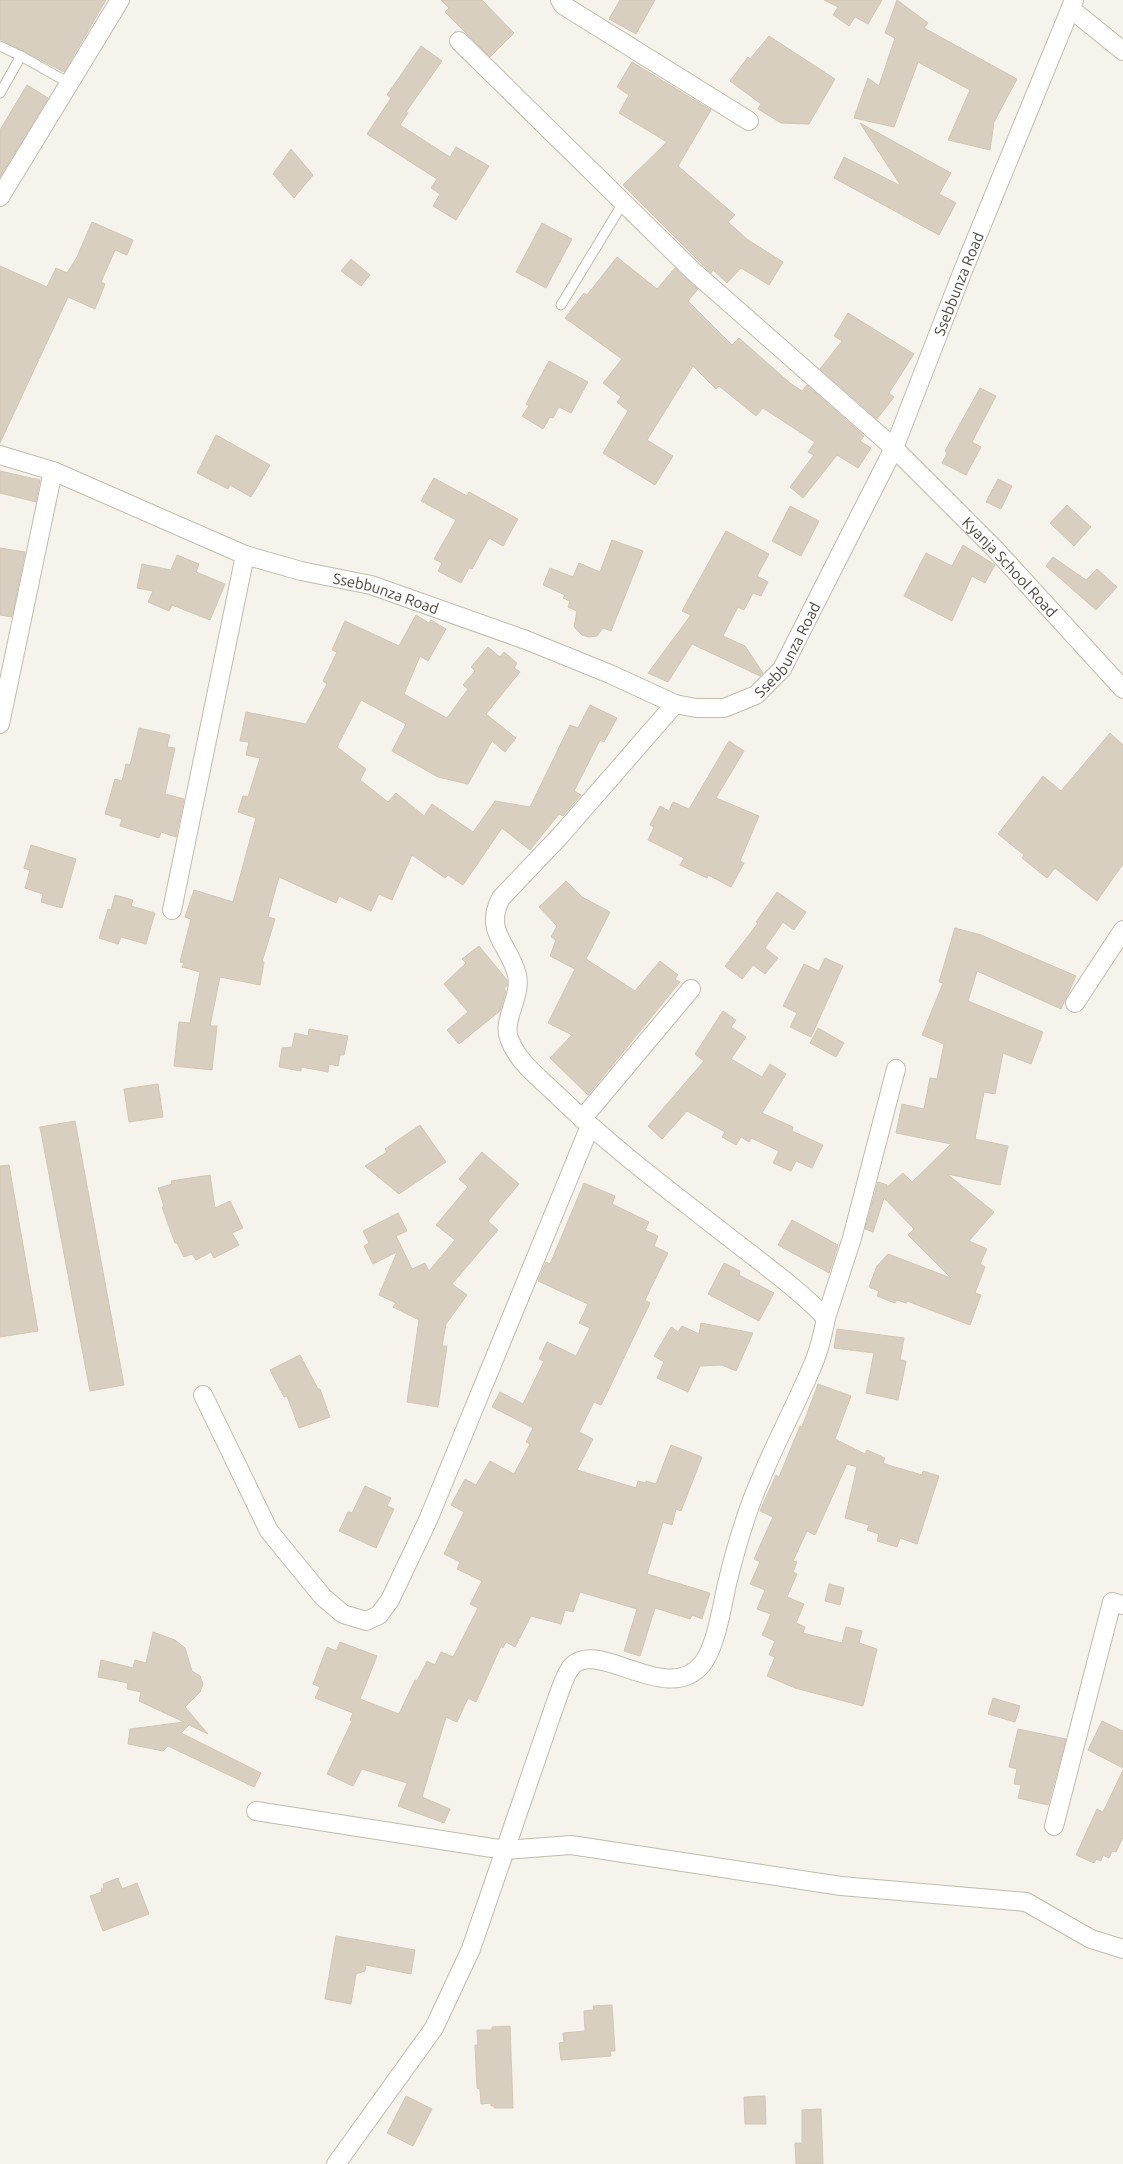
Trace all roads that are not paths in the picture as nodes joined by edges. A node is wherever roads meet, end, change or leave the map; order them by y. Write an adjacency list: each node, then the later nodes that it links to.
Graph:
1 (120, 0): 8 (street)
2 (560, 0): 10 (street)
3 (1073, 5): 6 (street); 14 (street, Ssebbunza Road)
4 (459, 41): 12 (street, Kyanja School Road)
5 (0, 46): 7 (lane)
6 (1123, 51)
7 (21, 56): 8 (lane); 9 (lane)
8 (69, 83): 11 (street)
9 (0, 93)
10 (749, 121)
11 (0, 197)
12 (624, 202): 13 (lane); 14 (street, Kyanja School Road)
13 (560, 305)
14 (894, 448): 18 (street, Kyanja School Road); 19 (street, Ssebbunza Road)
15 (0, 455): 16 (street, Ssebbunza Road)
16 (54, 470): 17 (street, Ssebbunza Road); 20 (street)
17 (244, 556): 19 (street, Ssebbunza Road); 21 (street)
18 (1123, 689)
19 (675, 704): 26 (street)
20 (0, 724)
21 (172, 910)
22 (1123, 930): 24 (street)
23 (691, 989): 26 (street)
24 (1075, 1003)
25 (896, 1070): 27 (street)
26 (586, 1123): 27 (street); 28 (street)
27 (826, 1318): 32 (street)
28 (203, 1395)
29 (1123, 1605): 31 (street)
30 (256, 1811): 32 (street)
31 (1054, 1826)
32 (505, 1850): 33 (street); 34 (street)
33 (1123, 1949)
34 (336, 2164)

